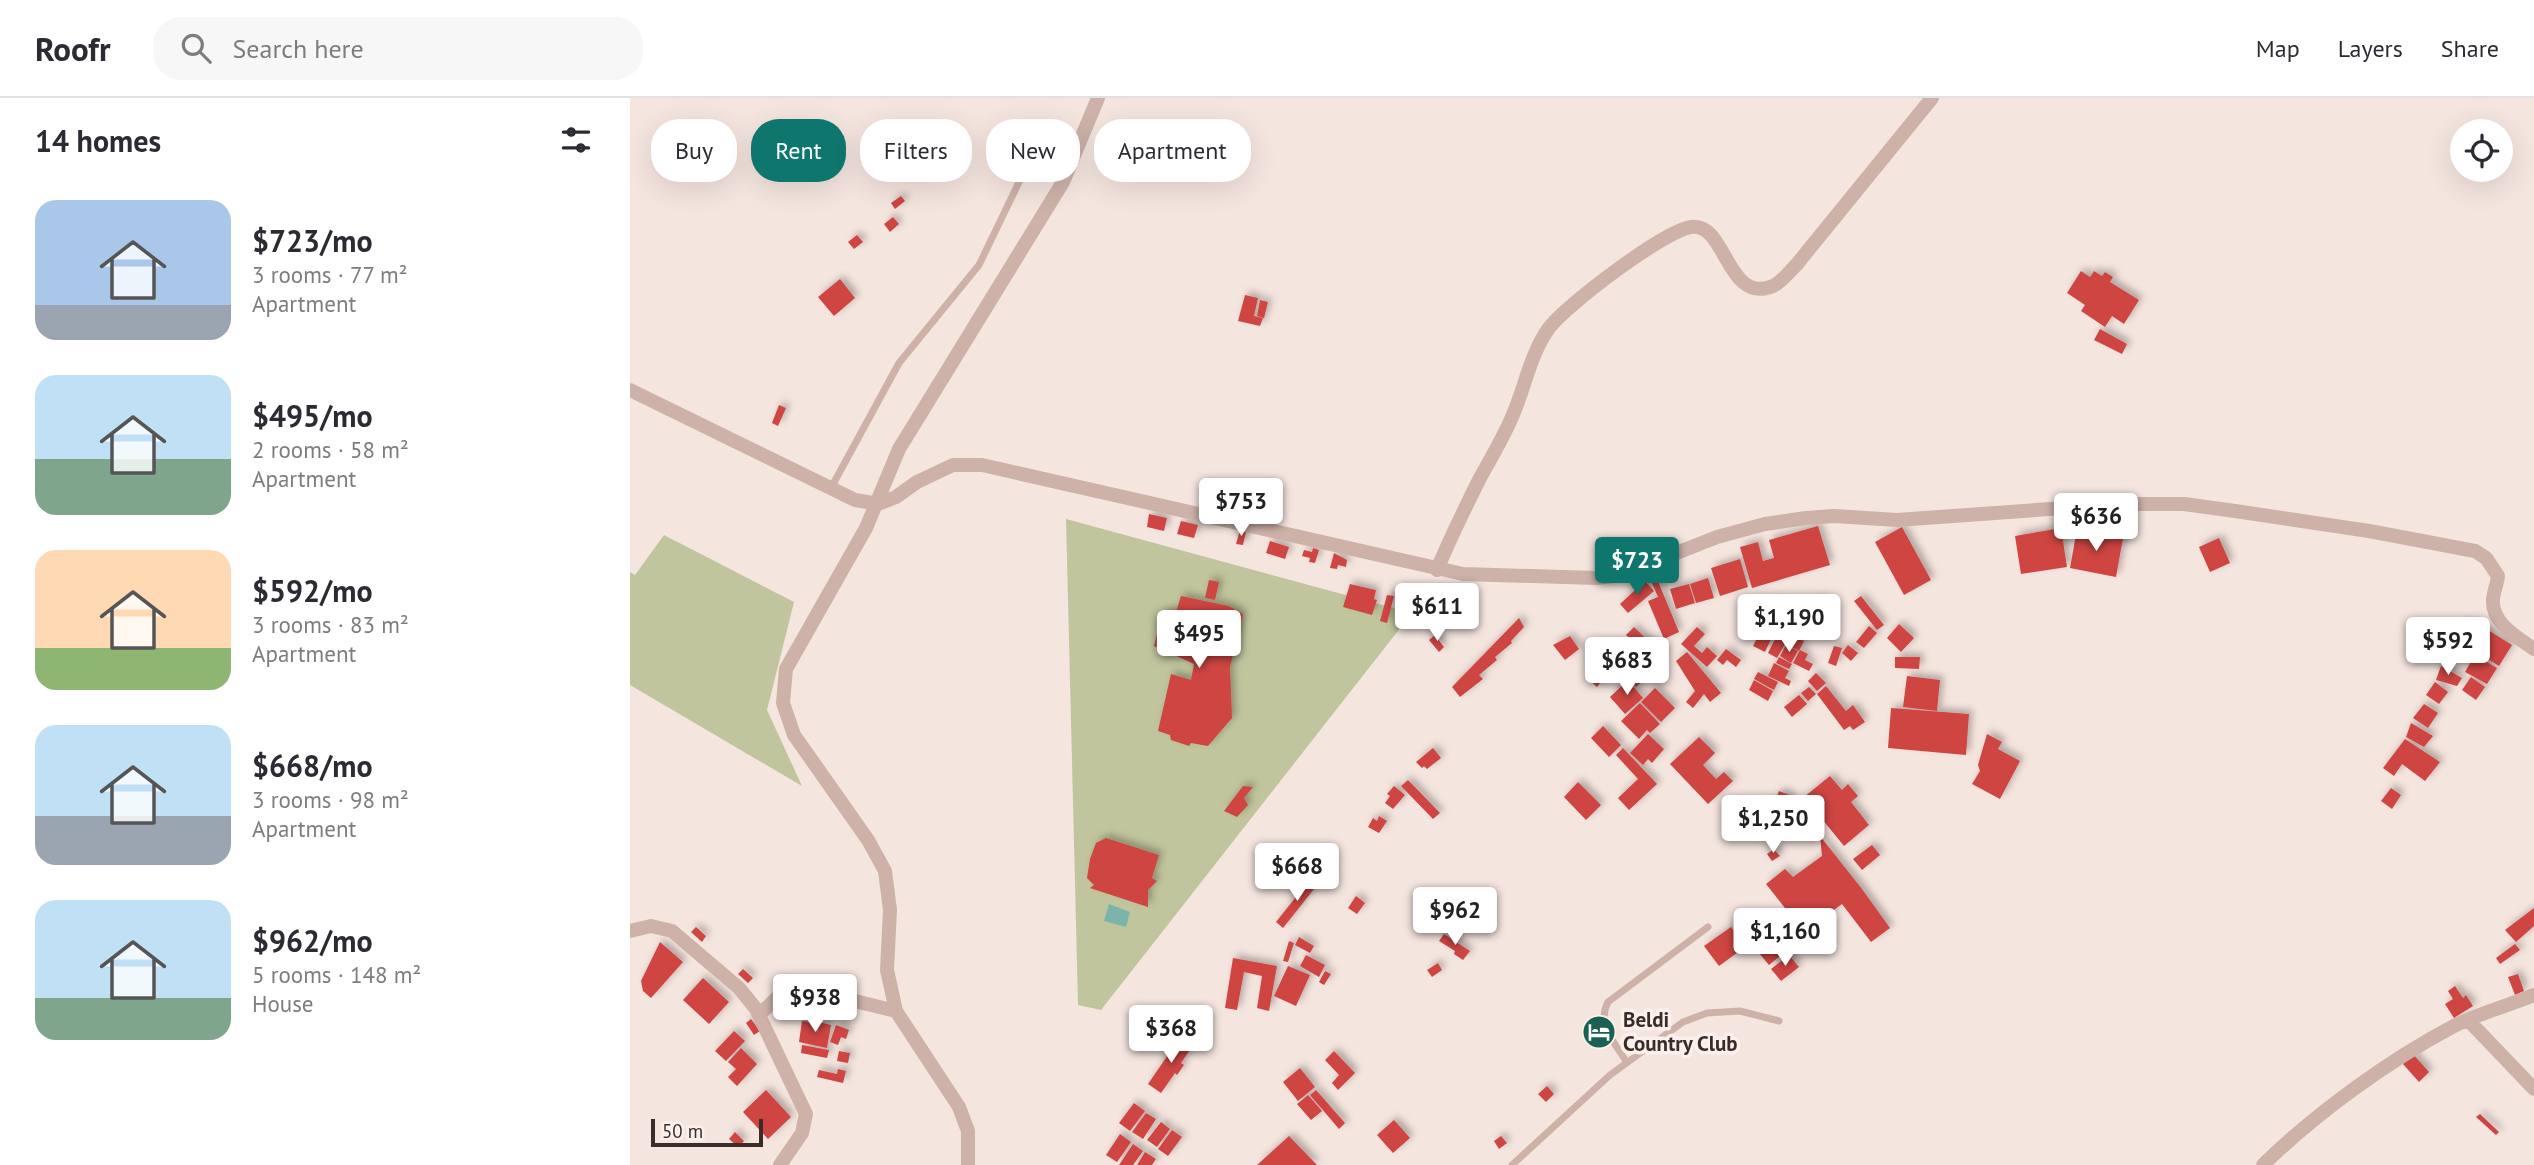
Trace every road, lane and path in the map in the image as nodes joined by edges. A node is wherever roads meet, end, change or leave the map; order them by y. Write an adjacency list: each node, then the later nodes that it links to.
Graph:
1 (1098, 98): 6 (street)
2 (1933, 98): 7 (street)
3 (1019, 182): 5 (lane)
4 (630, 390): 5 (street)
5 (831, 488): 6 (street)
6 (877, 504): 7 (street); 12 (street)
7 (1437, 570): 8 (street)
8 (2534, 649)
9 (1708, 927): 16 (lane)
10 (630, 930): 13 (street)
11 (2534, 995): 14 (street)
12 (896, 1011): 13 (street); 19 (street)
13 (759, 1015): 18 (street)
14 (2468, 1020): 17 (street); 21 (street)
15 (1779, 1021): 16 (lane)
16 (1626, 1061): 20 (lane)
17 (2534, 1088)
18 (780, 1165)
19 (968, 1165)
20 (1512, 1165)
21 (2263, 1165)

